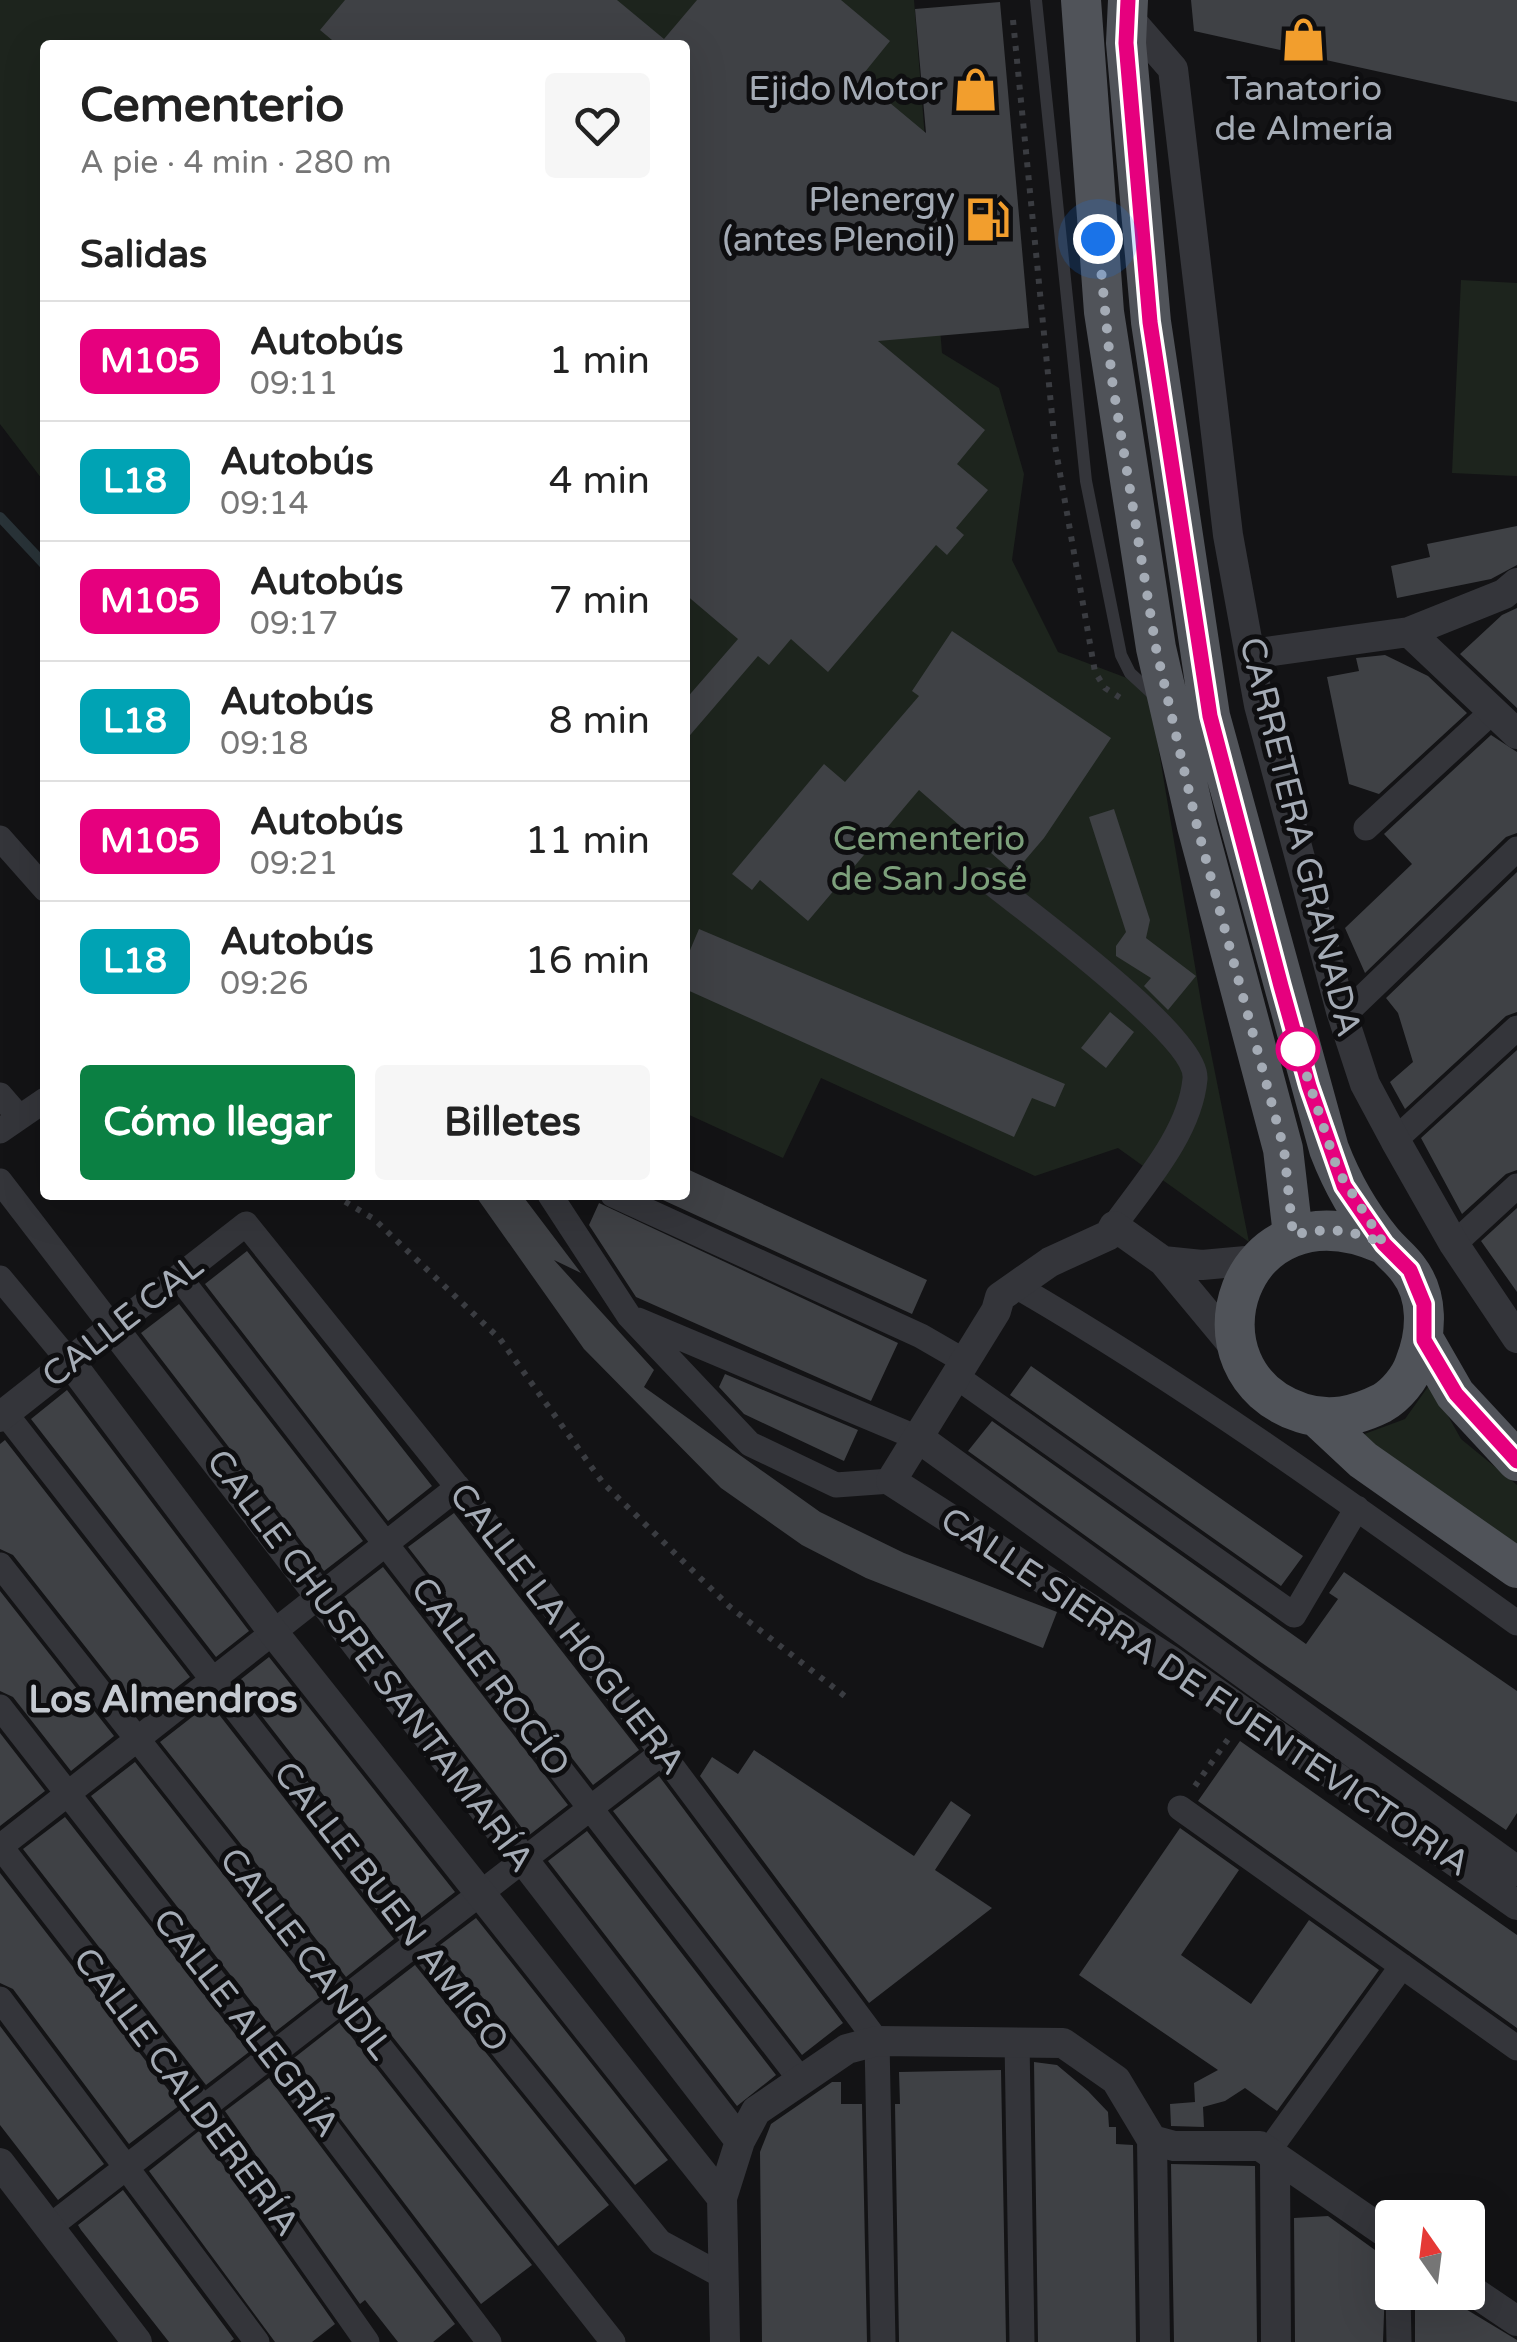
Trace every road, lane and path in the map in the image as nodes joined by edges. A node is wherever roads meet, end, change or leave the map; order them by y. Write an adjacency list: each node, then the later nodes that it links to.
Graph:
1 (1036, 0): 9 (lane)
2 (1082, 0): 9 (main road)
3 (1127, 8): 7 (street, CARRETERA GRANADA); 31 (main road, CARRETERA GRANADA)
4 (1012, 14): 8 (path)
5 (1513, 591): 6 (street)
6 (1409, 632): 7 (street); 10 (street)
7 (1251, 654): 17 (street, CARRETERA GRANADA)
8 (1128, 703)
9 (1170, 710): 30 (main road)
10 (1494, 710): 11 (street); 12 (street)
11 (1517, 734)
12 (1366, 828)
13 (0, 838): 16 (street)
14 (1517, 849): 17 (street)
15 (988, 880): 29 (street)
16 (40, 883)
17 (1343, 1016): 22 (street, CARRETERA GRANADA)
18 (1517, 1028): 22 (street)
19 (0, 1095): 21 (street)
20 (40, 1103): 21 (street)
21 (10, 1124)
22 (1395, 1140): 32 (street, CARRETERA GRANADA)
23 (0, 1181): 39 (street, CALLE CHUSPE SANTAMARÍA)
24 (1517, 1186): 32 (street)
25 (343, 1200): 59 (path)
26 (553, 1200): 38 (street)
27 (625, 1200): 44 (street)
28 (246, 1224): 35 (street, CALLE CAL); 50 (street, CALLE LA HOGUERA)
29 (1114, 1226): 34 (street); 37 (street)
30 (1293, 1235): 31 (main road); 33 (main road)
31 (1384, 1244): 41 (main road, CARRETERA GRANADA)
32 (1454, 1244): 40 (street, CARRETERA GRANADA)
33 (1257, 1260): 34 (street); 42 (main road)
34 (1162, 1261): 42 (street)
35 (179, 1277): 39 (street, CALLE CAL); 52 (street, CALLE ROCÍO)
36 (0, 1278): 43 (street, CALLE CHUSPE SANTAMARÍA)
37 (1016, 1286): 44 (street); 51 (street)
38 (628, 1316): 47 (street); 49 (street)
39 (114, 1328): 43 (street, CALLE CAL); 55 (street, CALLE CHUSPE SANTAMARÍA)
40 (1517, 1338)
41 (1424, 1340): 46 (main road); 48 (main road, CARRETERA GRANADA)
42 (1237, 1350): 46 (main road)
43 (70, 1362): 45 (street, CALLE CAL); 57 (street, CALLE CHUSPE SANTAMARÍA)
44 (962, 1369): 47 (street); 51 (street)
45 (2, 1415): 58 (street, CALLE BUEN AMIGO)
46 (1318, 1418): 54 (main road)
47 (920, 1439): 49 (street); 69 (street)
48 (1517, 1461)
49 (891, 1481): 61 (street, CALLE SIERRA DE FUENTEVICTORIA)
50 (458, 1487): 52 (street); 63 (street, CALLE LA HOGUERA)
51 (1357, 1508): 56 (street)
52 (388, 1542): 55 (street); 65 (street, CALLE ROCÍO)
53 (0, 1565): 62 (street, CALLE CANDIL)
54 (1517, 1568)
55 (322, 1594): 57 (street); 68 (street, CALLE CHUSPE SANTAMARÍA)
56 (1517, 1623)
57 (274, 1632): 58 (street); 70 (street, CALLE CHUSPE SANTAMARÍA)
58 (212, 1680): 62 (street); 72 (street, CALLE BUEN AMIGO)
59 (846, 1697)
60 (0, 1708): 64 (street, CALLE ALEGRÍA)
61 (1246, 1714): 66 (path); 71 (street, CALLE SIERRA DE FUENTEVICTORIA)
62 (137, 1738): 64 (street); 75 (street, CALLE CANDIL)
63 (663, 1752): 65 (street); 77 (street, CALLE LA HOGUERA)
64 (67, 1794): 67 (street); 79 (street, CALLE ALEGRÍA)
65 (589, 1808): 68 (street); 80 (street, CALLE ROCÍO)
66 (1180, 1808): 73 (street)
67 (0, 1846): 81 (street, CALLE CALDERERÍA)
68 (523, 1860): 70 (street); 83 (street, CALLE CHUSPE SANTAMARÍA)
69 (1517, 1871)
70 (480, 1893): 72 (street); 87 (street, CALLE CHUSPE SANTAMARÍA)
71 (1517, 1905)
72 (418, 1942): 75 (street); 90 (street, CALLE BUEN AMIGO)
73 (1402, 1966): 78 (street); 84 (street)
74 (0, 1999): 86 (street)
75 (342, 2000): 79 (street); 98 (street, CALLE CANDIL)
76 (1016, 2041): 77 (street); 82 (street); 101 (street)
77 (877, 2042): 80 (street); 100 (street)
78 (1517, 2048)
79 (272, 2055): 81 (street); 97 (street, CALLE ALEGRÍA)
80 (800, 2079): 83 (street)
81 (204, 2108): 86 (street); 96 (street, CALLE CALDERERÍA)
82 (1152, 2140): 84 (street); 102 (street)
83 (740, 2141): 87 (street)
84 (1271, 2157): 88 (street); 103 (street)
85 (0, 2163): 89 (street)
86 (126, 2168): 89 (street); 95 (street)
87 (722, 2198): 90 (street)
88 (1375, 2226)
89 (48, 2228): 94 (street)
90 (725, 2266): 99 (street)
91 (1485, 2299): 93 (street)
92 (1398, 2310): 104 (street)
93 (1517, 2321)
94 (137, 2342)
95 (256, 2342)
96 (367, 2342)
97 (489, 2342)
98 (613, 2342)
99 (725, 2342)
100 (883, 2342)
101 (1022, 2342)
102 (1156, 2342)
103 (1276, 2342)
104 (1399, 2342)

